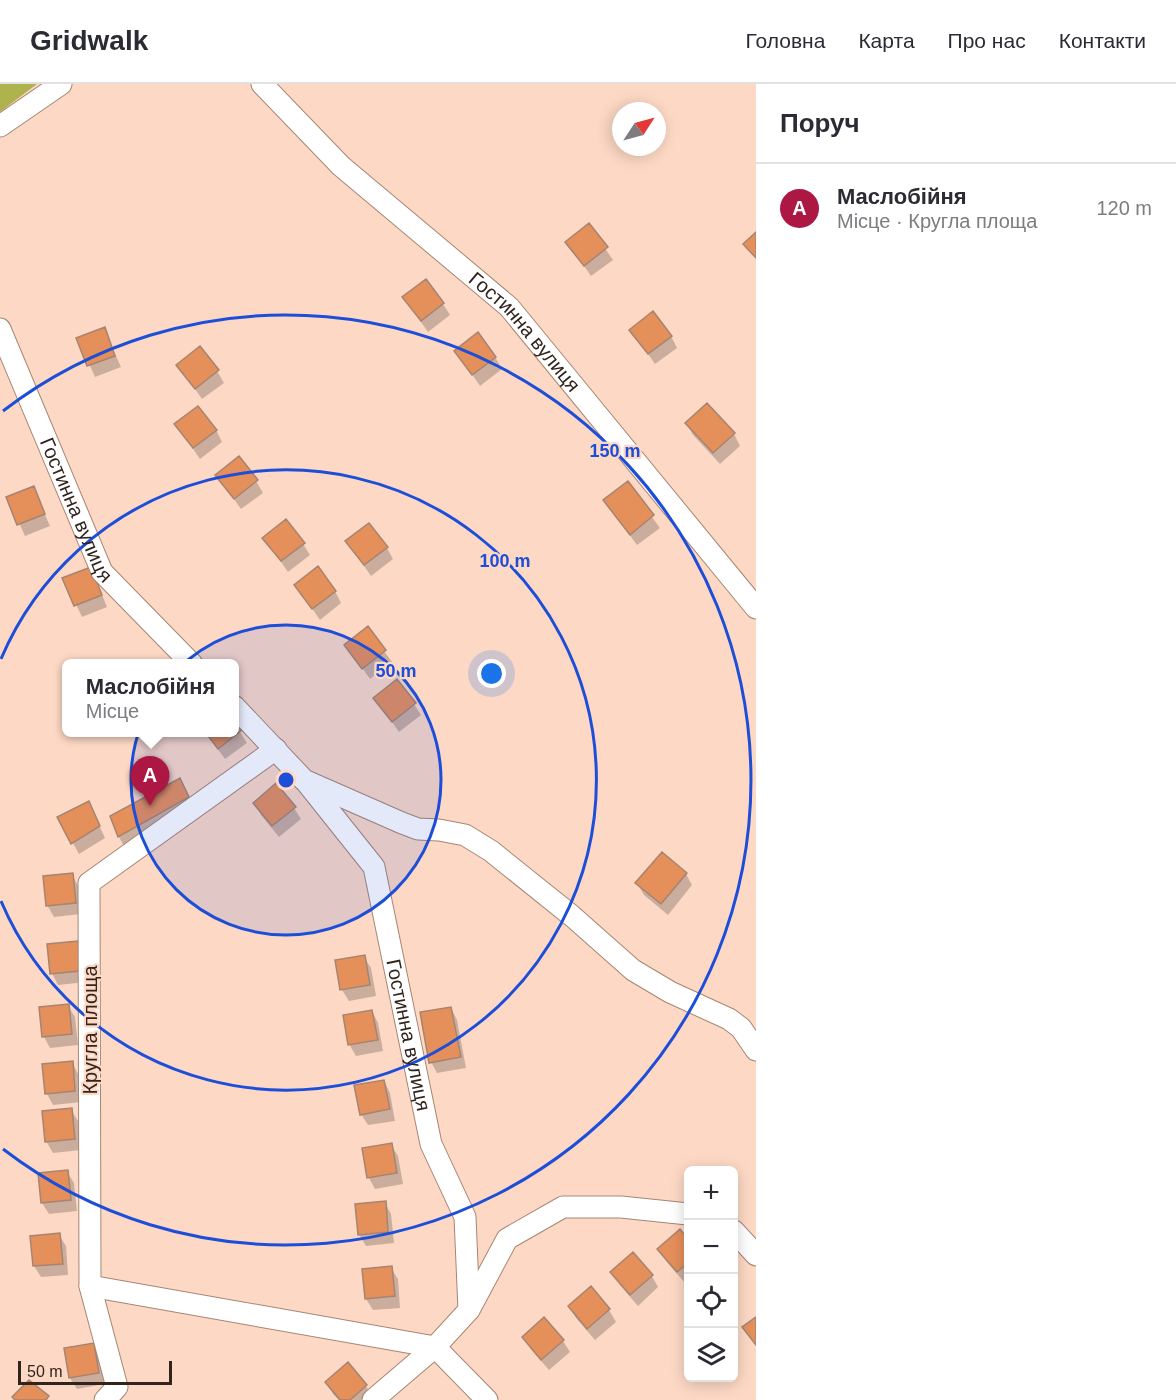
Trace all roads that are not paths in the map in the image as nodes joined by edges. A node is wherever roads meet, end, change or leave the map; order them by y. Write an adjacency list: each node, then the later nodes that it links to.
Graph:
1 (61, 84): 3 (street)
2 (262, 84): 5 (street, Гостинна вулиця)
3 (0, 126)
4 (0, 329): 6 (street, Гостинна вулиця)
5 (756, 609)
6 (188, 659)
7 (239, 711): 8 (street, Гостинна вулиця)
8 (276, 749): 9 (street, Гостинна вулиця); 14 (street, Кругла площа)
9 (304, 780): 10 (street, Гостинна вулиця); 15 (street, Гостинна вулиця)
10 (756, 1050)
11 (684, 1214): 15 (street)
12 (738, 1236): 13 (street)
13 (756, 1255)
14 (90, 1286): 16 (street); 17 (street, Кругла площа)
15 (469, 1310): 16 (street)
16 (435, 1347): 18 (street); 19 (street)
17 (105, 1400)
18 (373, 1400)
19 (487, 1400)

